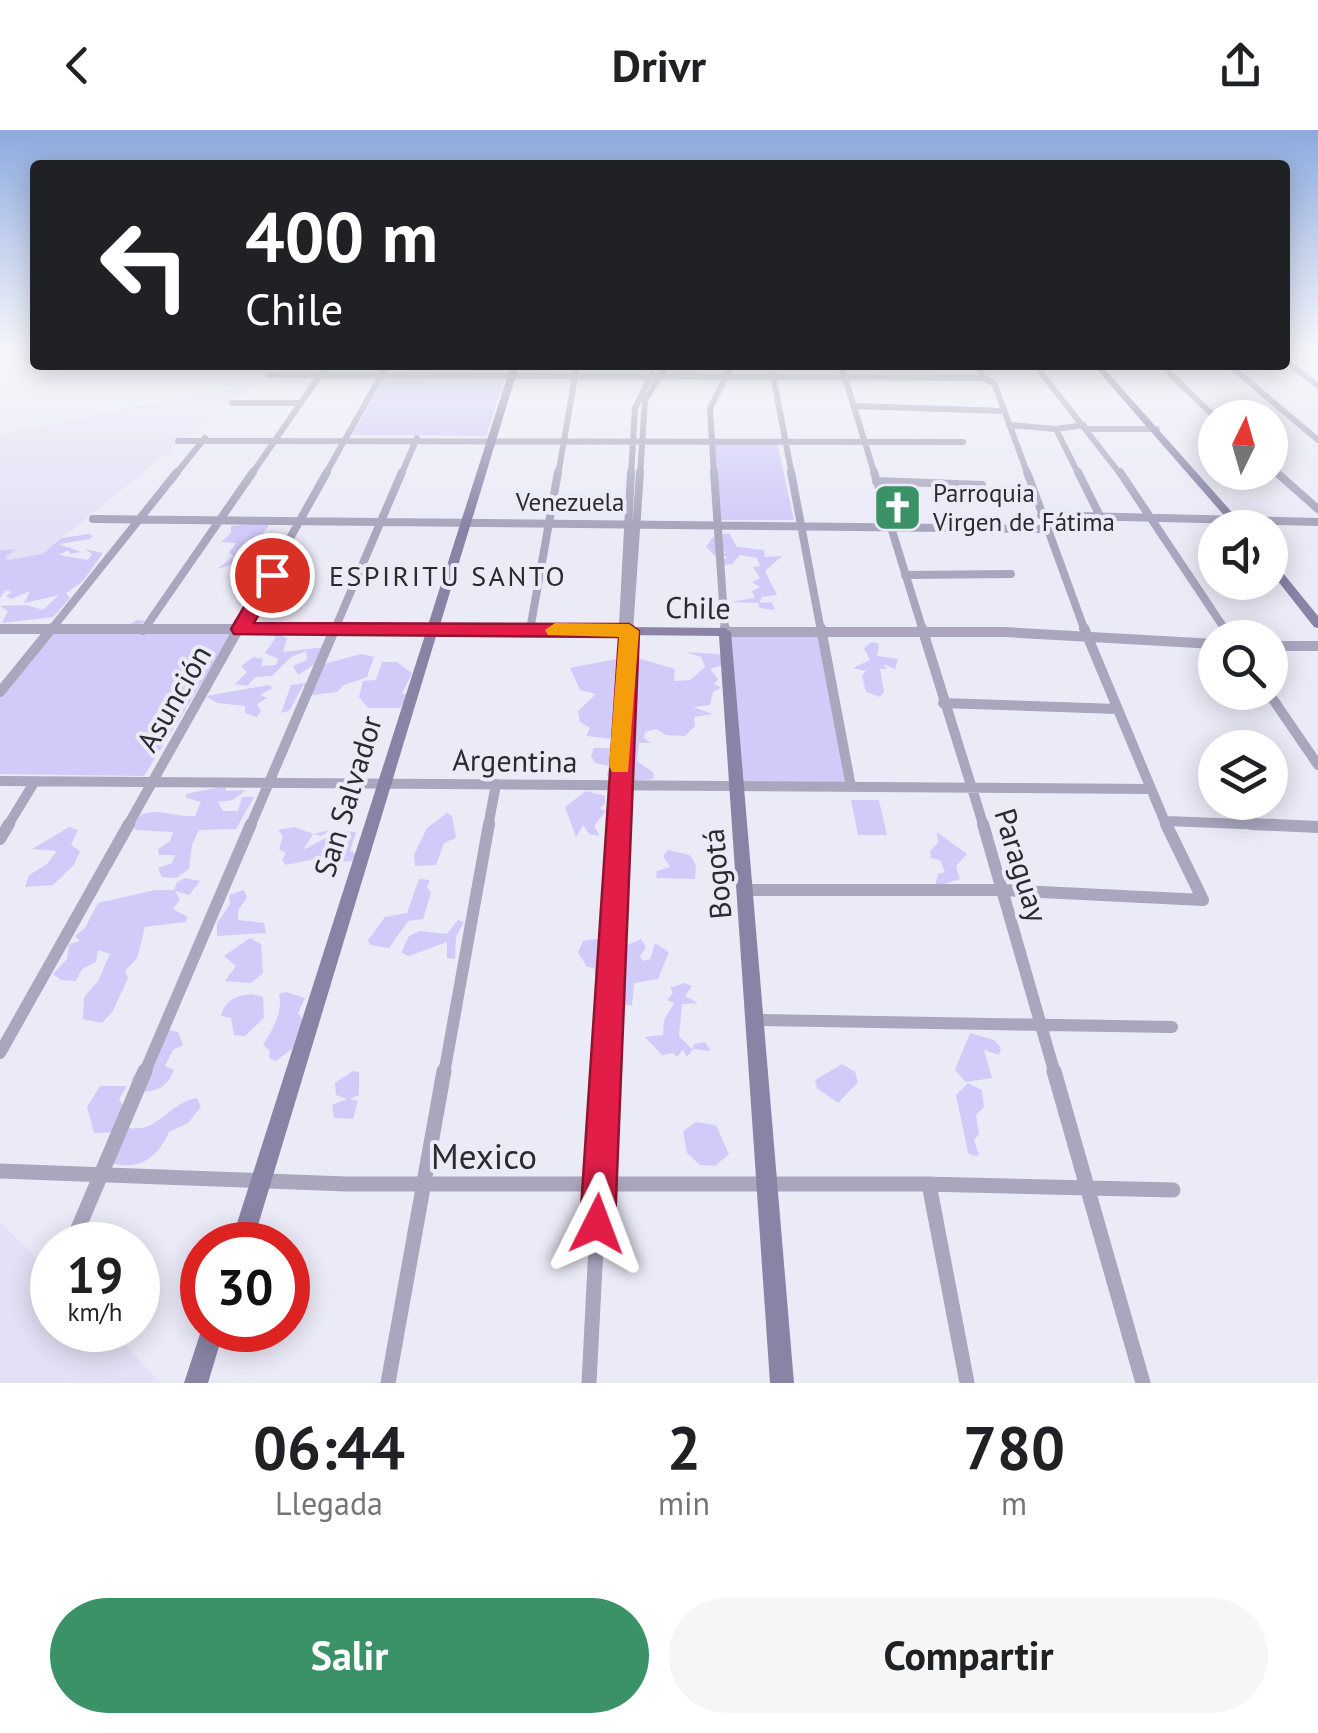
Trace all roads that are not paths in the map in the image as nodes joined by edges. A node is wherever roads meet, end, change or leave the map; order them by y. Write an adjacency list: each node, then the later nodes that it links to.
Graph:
1 (298, 407): 20 (street)
2 (365, 407): 21 (street, Asunción)
3 (502, 407): 22 (street, San Salvador)
4 (570, 407): 23 (street)
5 (635, 407): 24 (street)
6 (710, 407): 28 (street, Bogotá)
7 (778, 407): 25 (street)
8 (854, 407): 29 (street, Paraguay)
9 (909, 407): 13 (street)
10 (1070, 407): 15 (street)
11 (1137, 407): 17 (street)
12 (1279, 407): 26 (street)
13 (1004, 410): 14 (street)
14 (1009, 425): 16 (street); 36 (street)
15 (1086, 427): 16 (street); 17 (street); 37 (street)
16 (1056, 428): 46 (street)
17 (1157, 429): 35 (street)
18 (205, 438): 20 (street); 27 (street); 40 (street)
19 (417, 438): 21 (street); 22 (street); 41 (street)
20 (277, 439): 21 (street); 43 (street)
21 (349, 439): 39 (street, Asunción)
22 (492, 440): 23 (street); 44 (street, San Salvador)
23 (564, 440): 24 (street); 45 (street)
24 (637, 440): 28 (street); 48 (street)
25 (784, 440): 28 (street); 29 (street); 50 (street)
26 (1318, 440)
27 (178, 441)
28 (713, 441): 49 (street, Bogotá)
29 (866, 442): 30 (street); 31 (street, Paraguay)
30 (963, 442)
31 (876, 481): 33 (street); 52 (street, Paraguay)
32 (1288, 482): 34 (street)
33 (982, 484)
34 (1318, 508)
35 (1226, 510)
36 (1042, 514): 46 (street); 53 (street)
37 (1151, 517): 42 (street); 46 (street); 57 (street)
38 (93, 519): 40 (street, Venezuela)
39 (302, 520): 41 (street, Venezuela); 43 (street, Venezuela); 60 (street, Asunción)
40 (137, 521): 43 (street, Venezuela); 62 (street)
41 (383, 521): 44 (street, Venezuela); 63 (street)
42 (1198, 521)
43 (222, 522): 65 (street)
44 (466, 522): 45 (street, Venezuela); 61 (street, San Salvador)
45 (547, 522): 48 (street, Venezuela); 64 (street)
46 (1103, 522)
47 (1318, 522): 51 (street)
48 (632, 523): 49 (street, Venezuela); 66 (street)
49 (718, 523): 50 (street, Venezuela); 67 (street, Bogotá)
50 (803, 523): 52 (street, Venezuela); 68 (street)
51 (1288, 523)
52 (888, 524): 53 (street, Venezuela); 54 (street, Paraguay)
53 (1047, 529): 70 (street)
54 (905, 574): 55 (street); 69 (street, Paraguay)
55 (1011, 574)
56 (1288, 586): 58 (street)
57 (1218, 620)
58 (1318, 624)
59 (0, 629): 62 (street, Chile)
60 (241, 629): 63 (street, Chile); 65 (street, Chile); 81 (street, Asunción)
61 (429, 629): 63 (street, Chile); 64 (street, Chile); 82 (street, San Salvador)
62 (50, 630): 65 (street, Chile); 74 (street)
63 (338, 630): 83 (street)
64 (530, 630): 66 (street, Chile)
65 (143, 631)
66 (629, 631): 67 (street, Chile); 87 (street)
67 (725, 632): 68 (street, Chile); 85 (street, Bogotá)
68 (823, 632): 69 (street, Chile); 86 (street)
69 (924, 634): 70 (street, Chile); 75 (street, Paraguay)
70 (1086, 637): 71 (street, Chile); 76 (street)
71 (1198, 643)
72 (1288, 646): 73 (street)
73 (1318, 646)
74 (0, 692)
75 (943, 703): 76 (street); 88 (street, Paraguay)
76 (1117, 709): 89 (street)
77 (1280, 710): 78 (street)
78 (1318, 765)
79 (0, 781): 80 (street, Argentina)
80 (36, 781): 81 (street, Argentina); 92 (street)
81 (154, 783): 83 (street, Argentina); 98 (street, Asunción)
82 (382, 783): 83 (street, Argentina); 84 (street, Argentina); 101 (street, San Salvador)
83 (271, 784): 100 (street)
84 (496, 784): 87 (street, Argentina); 105 (street)
85 (735, 786): 86 (street, Argentina); 87 (street, Argentina); 93 (street, Bogotá)
86 (851, 786): 88 (street, Argentina)
87 (619, 788): 103 (street)
88 (970, 788): 89 (street, Argentina); 94 (street, Paraguay)
89 (1149, 789): 90 (street)
90 (1168, 821): 91 (street); 94 (street)
91 (1318, 827)
92 (0, 839)
93 (746, 890): 94 (street); 95 (street, Bogotá)
94 (1004, 890): 96 (street, Paraguay)
95 (756, 1020): 96 (street); 104 (street, Bogotá)
96 (1038, 1023): 97 (street); 107 (street, Paraguay)
97 (1172, 1027)
98 (0, 1053)
99 (0, 1171): 100 (street, Mexico)
100 (100, 1178): 101 (street, Mexico); 108 (street)
101 (262, 1182): 105 (street, Mexico); 109 (street, San Salvador)
102 (929, 1184): 104 (street, Mexico); 107 (street, Mexico); 115 (street)
103 (599, 1185): 104 (street, Mexico); 105 (street, Mexico); 113 (street)
104 (768, 1186): 114 (street, Bogotá)
105 (425, 1187): 112 (street)
106 (1174, 1190): 107 (street, Mexico)
107 (1090, 1192): 116 (street, Paraguay)
108 (81, 1222)
109 (249, 1222)
110 (206, 1352): 111 (street)
111 (196, 1383)
112 (388, 1383)
113 (590, 1383)
114 (782, 1383)
115 (968, 1383)
116 (1143, 1383)

